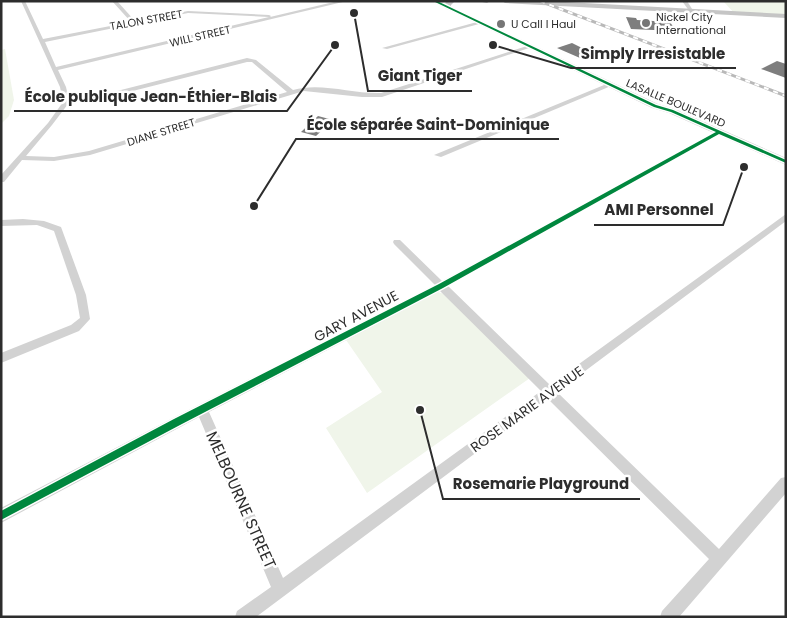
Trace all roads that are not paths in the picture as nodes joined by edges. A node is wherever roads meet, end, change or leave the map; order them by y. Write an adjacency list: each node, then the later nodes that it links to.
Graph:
1 (23, 1): 17 (street)
2 (114, 1): 15 (street)
3 (345, 1): 14 (street, WILL STREET)
4 (425, 1): 16 (main road, LASALLE BOULEVARD)
5 (434, 1): 11 (main road, LASALLE BOULEVARD)
6 (452, 1): 11 (main road)
7 (480, 1): 8 (main road)
8 (487, 1)
9 (505, 1): 12 (main road)
10 (684, 1): 12 (street)
11 (449, 9): 16 (main road, LASALLE BOULEVARD)
12 (692, 11): 13 (main road)
13 (786, 16)
14 (282, 17): 15 (street, TALON STREET); 20 (street, WILL STREET)
15 (133, 21): 17 (street, TALON STREET)
16 (477, 23): 18 (main road, LASALLE BOULEVARD); 19 (street)
17 (41, 41): 20 (street)
18 (529, 47): 21 (main road, LASALLE BOULEVARD); 22 (street, DIANE STREET)
19 (385, 48)
20 (55, 69): 23 (street)
21 (609, 84): 24 (main road, LASALLE BOULEVARD); 25 (street)
22 (291, 92): 23 (street); 26 (street, DIANE STREET)
23 (66, 102): 26 (street)
24 (716, 134): 27 (main road, LASALLE BOULEVARD); 28 (main road, LASALLE BOULEVARD); 33 (street, GARY AVENUE)
25 (438, 155)
26 (21, 158): 29 (street)
27 (786, 162)
28 (786, 171)
29 (1, 180)
30 (786, 218): 35 (street, ROSE MARIE AVENUE)
31 (1, 223): 34 (street)
32 (397, 242): 33 (street)
33 (441, 286): 35 (street); 36 (street, GARY AVENUE)
34 (1, 358)
35 (550, 392): 39 (street); 40 (street, ROSE MARIE AVENUE)
36 (202, 410): 38 (street, GARY AVENUE); 40 (street, MELBOURNE STREET)
37 (786, 483): 39 (street)
38 (1, 516)
39 (719, 559): 42 (street)
40 (280, 589): 41 (street, ROSE MARIE AVENUE)
41 (243, 617)
42 (668, 617)

